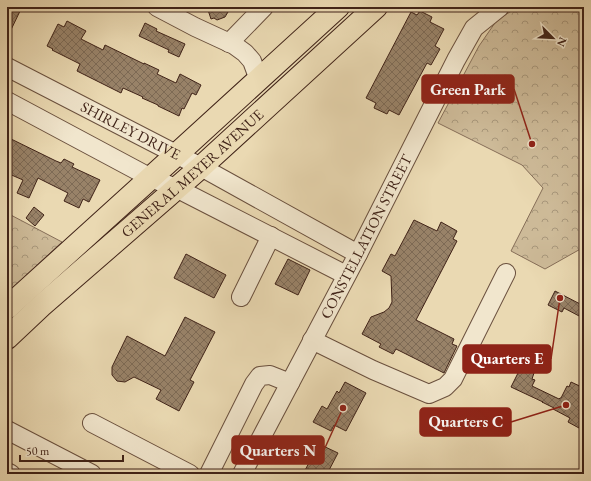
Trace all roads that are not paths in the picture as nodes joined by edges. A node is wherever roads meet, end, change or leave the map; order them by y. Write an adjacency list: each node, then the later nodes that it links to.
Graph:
1 (157, 7): 6 (street)
2 (264, 7): 6 (street)
3 (338, 7): 8 (main road, GENERAL MEYER AVENUE)
4 (376, 7): 11 (main road, GENERAL MEYER AVENUE)
5 (500, 7): 15 (street, CONSTELLATION STREET)
6 (229, 43): 8 (street)
7 (7, 67): 10 (street, SHIRLEY DRIVE)
8 (259, 80): 10 (main road, GENERAL MEYER AVENUE)
9 (7, 101): 12 (street)
10 (177, 154): 11 (street, SHIRLEY DRIVE); 12 (main road, GENERAL MEYER AVENUE)
11 (201, 167): 13 (main road, GENERAL MEYER AVENUE); 15 (street, SHIRLEY DRIVE)
12 (151, 178): 13 (street); 19 (main road, GENERAL MEYER AVENUE)
13 (176, 188): 14 (street); 20 (main road, GENERAL MEYER AVENUE)
14 (271, 236): 17 (street); 18 (street)
15 (358, 254): 17 (street, CONSTELLATION STREET)
16 (506, 273): 21 (street)
17 (346, 275): 21 (street, CONSTELLATION STREET)
18 (241, 297)
19 (7, 308)
20 (7, 338)
21 (312, 340): 22 (street, CONSTELLATION STREET)
22 (290, 383): 29 (street); 30 (street, CONSTELLATION STREET)
23 (92, 423): 28 (street)
24 (7, 430): 27 (street)
25 (7, 472): 26 (street)
26 (11, 474)
27 (92, 474)
28 (190, 474)
29 (209, 474)
30 (242, 474)

